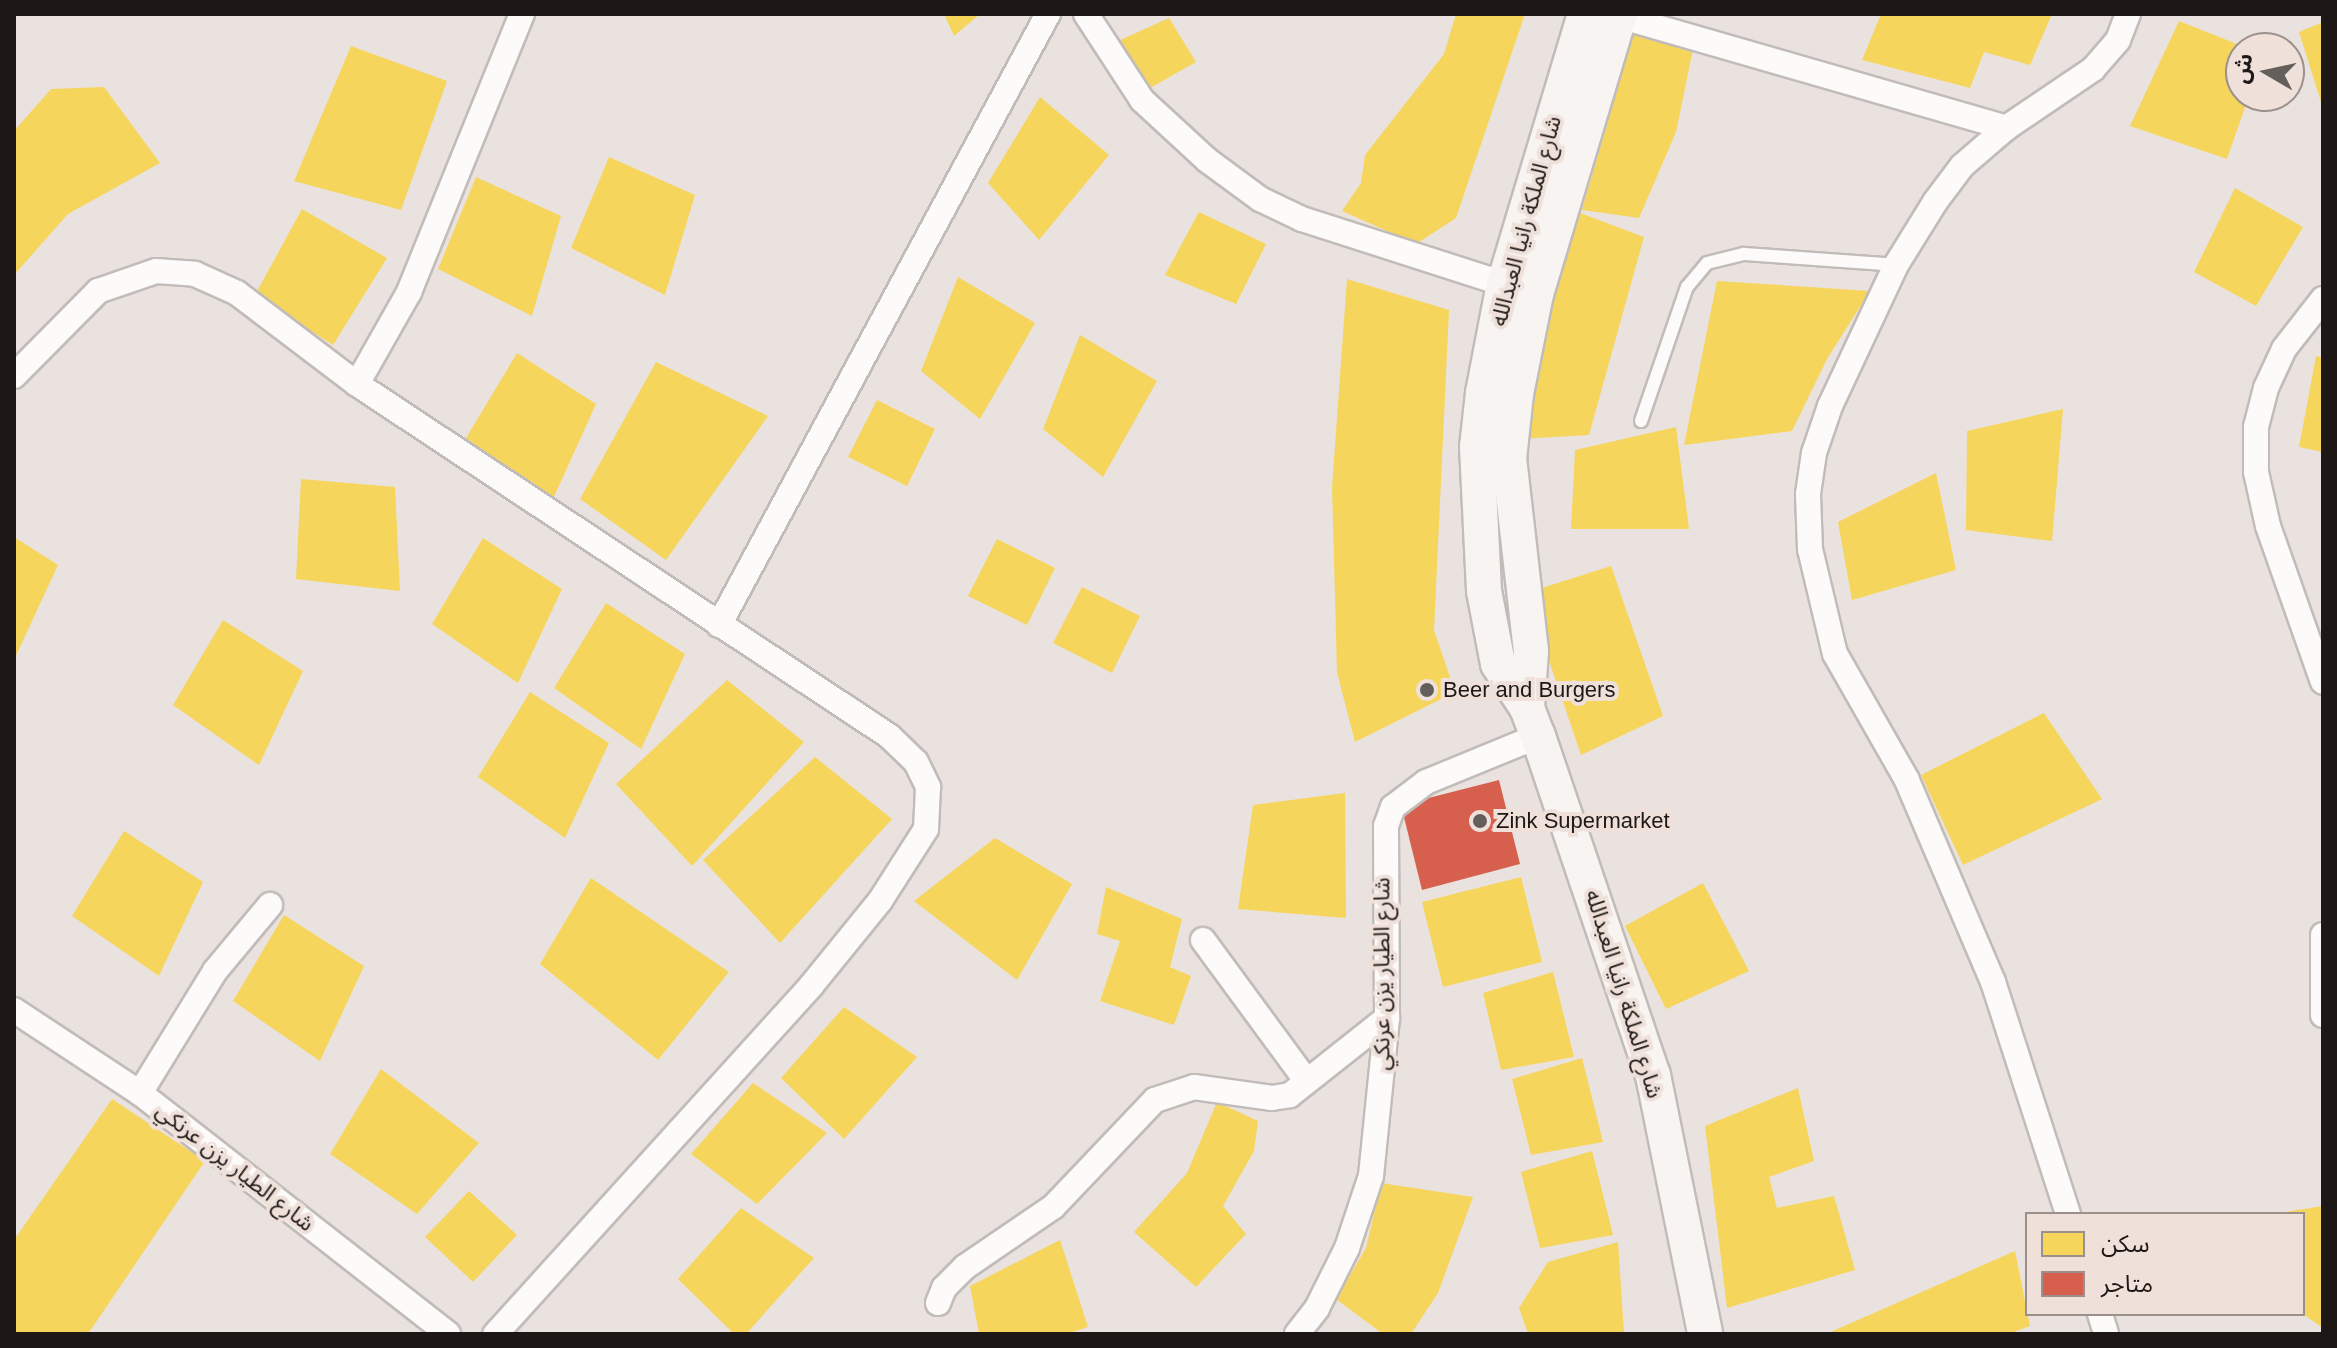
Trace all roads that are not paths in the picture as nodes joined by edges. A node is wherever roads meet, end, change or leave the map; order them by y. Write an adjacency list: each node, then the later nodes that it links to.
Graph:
1 (522, 14): 12 (street)
2 (1048, 14): 14 (street)
3 (1086, 14): 9 (street)
4 (1585, 14): 9 (main road, شارع الملكة رانيا العبدالله)
5 (2128, 14): 7 (street)
6 (1620, 15): 7 (street); 16 (main road, شارع الملكة رانيا العبدالله)
7 (2006, 128): 8 (street)
8 (1896, 265): 13 (lane); 25 (street)
9 (1504, 284): 16 (main road, شارع الملكة رانيا العبدالله)
10 (2323, 299): 15 (street)
11 (14, 376): 12 (street)
12 (357, 384): 14 (street)
13 (1641, 421)
14 (719, 625): 28 (street)
15 (2323, 682)
16 (1533, 722): 22 (street, شارع الطيار يزن عرنكي); 30 (main road, شارع الملكة رانيا العبدالله)
17 (270, 905): 24 (street)
18 (2323, 935): 21 (street)
19 (1203, 940): 23 (street)
20 (14, 1010): 24 (street, شارع الطيار يزن عرنكي)
21 (2323, 1015)
22 (1387, 1018): 23 (street); 29 (street, شارع الطيار يزن عرنكي)
23 (1306, 1080): 26 (street)
24 (140, 1093): 27 (street, شارع الطيار يزن عرنكي)
25 (2067, 1212)
26 (938, 1303)
27 (448, 1334)
28 (495, 1334)
29 (1297, 1334)
30 (1705, 1334)

